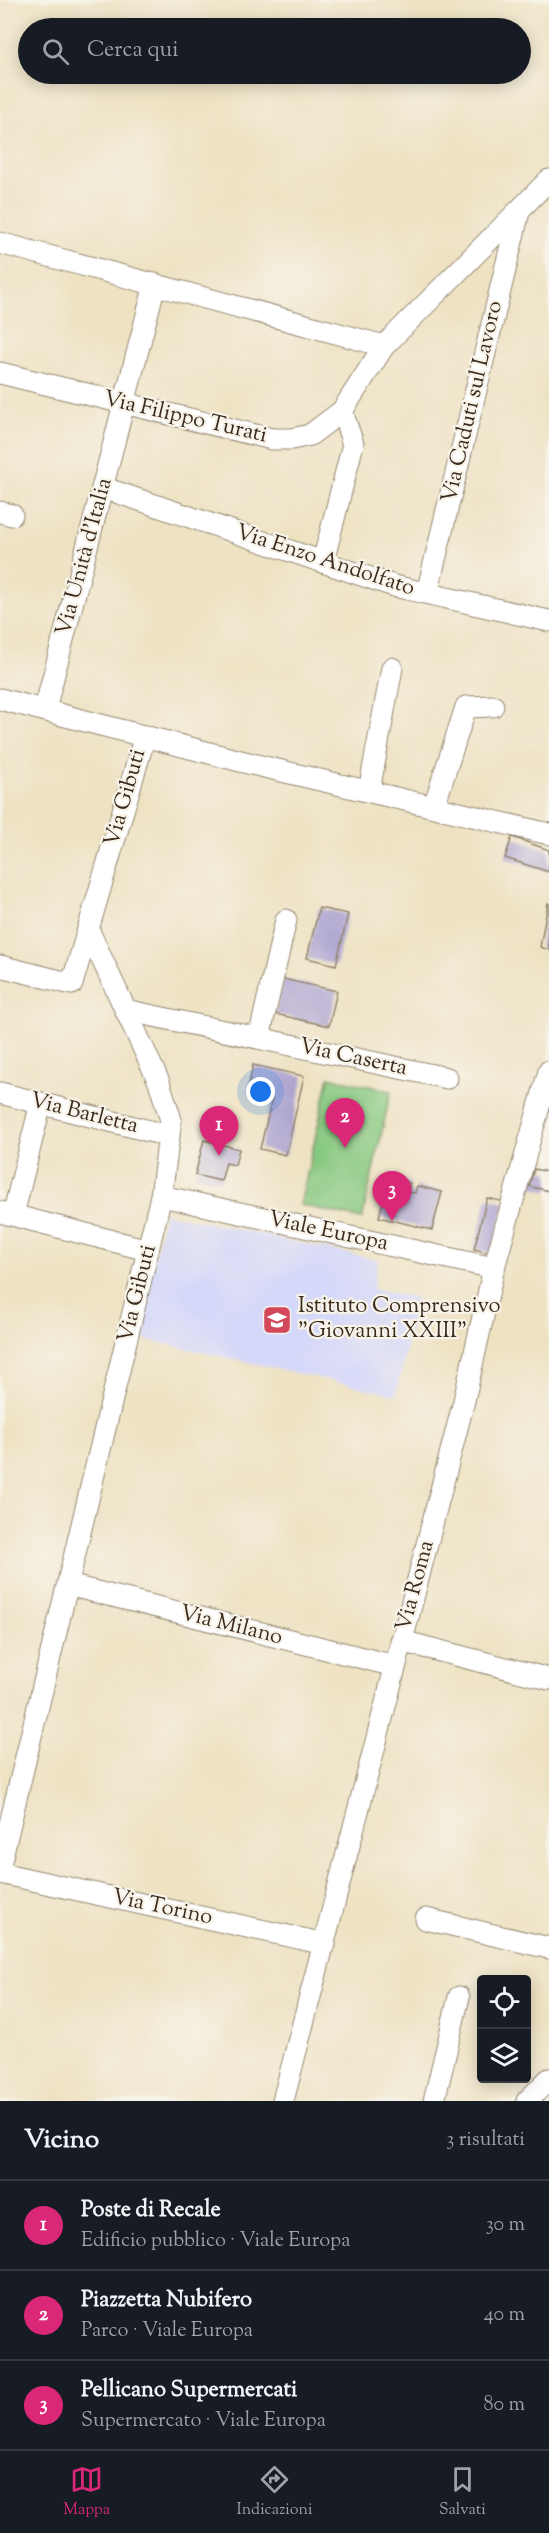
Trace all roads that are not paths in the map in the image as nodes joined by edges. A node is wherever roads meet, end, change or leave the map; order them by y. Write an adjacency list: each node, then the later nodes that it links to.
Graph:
1 (549, 180): 2 (street, Via Filippo Turati)
2 (519, 210): 5 (street, Via Filippo Turati); 11 (street, Via Caduti sul Lavoro)
3 (0, 243): 4 (street)
4 (155, 284): 5 (street); 7 (street, Via Unità d'Italia)
5 (384, 345): 8 (street, Via Filippo Turati)
6 (0, 373): 7 (street, Via Filippo Turati)
7 (124, 404): 8 (street, Via Filippo Turati); 9 (street, Via Unità d'Italia)
8 (342, 411): 10 (street)
9 (104, 488): 10 (street, Via Enzo Andolfato); 16 (street, Via Unità d'Italia)
10 (323, 562): 11 (street, Via Enzo Andolfato)
11 (427, 593): 12 (street, Via Enzo Andolfato)
12 (549, 621)
13 (392, 668): 18 (street)
14 (0, 699): 16 (street)
15 (493, 706): 19 (street)
16 (45, 709): 17 (street)
17 (145, 736): 18 (street); 22 (street, Via Gibuti)
18 (369, 791): 19 (street)
19 (434, 806): 20 (street)
20 (549, 834)
21 (286, 920): 25 (street)
22 (88, 929): 23 (street); 24 (street, Via Gibuti)
23 (0, 966)
24 (125, 1010): 25 (street, Via Caserta); 30 (street, Via Gibuti)
25 (259, 1038): 27 (street, Via Caserta)
26 (549, 1071): 34 (street, Via Roma)
27 (447, 1078)
28 (0, 1093): 29 (street, Via Barletta)
29 (41, 1104): 30 (street, Via Barletta); 32 (street)
30 (169, 1136): 31 (street, Via Gibuti)
31 (161, 1196): 33 (street, Via Gibuti); 34 (street, Viale Europa)
32 (7, 1213): 33 (street)
33 (148, 1250): 35 (street, Via Gibuti)
34 (494, 1268): 36 (street, Via Roma)
35 (68, 1586): 37 (street, Via Milano); 39 (street, Via Gibuti)
36 (401, 1641): 37 (street, Via Roma); 38 (street)
37 (395, 1666): 42 (street, Via Roma)
38 (549, 1678)
39 (0, 1865)
40 (0, 1873): 42 (street, Via Torino)
41 (426, 1919): 43 (street)
42 (325, 1944): 46 (street, Via Roma)
43 (549, 1948)
44 (459, 1997): 47 (street)
45 (549, 2079): 48 (street)
46 (283, 2101)
47 (434, 2101)
48 (527, 2101)

